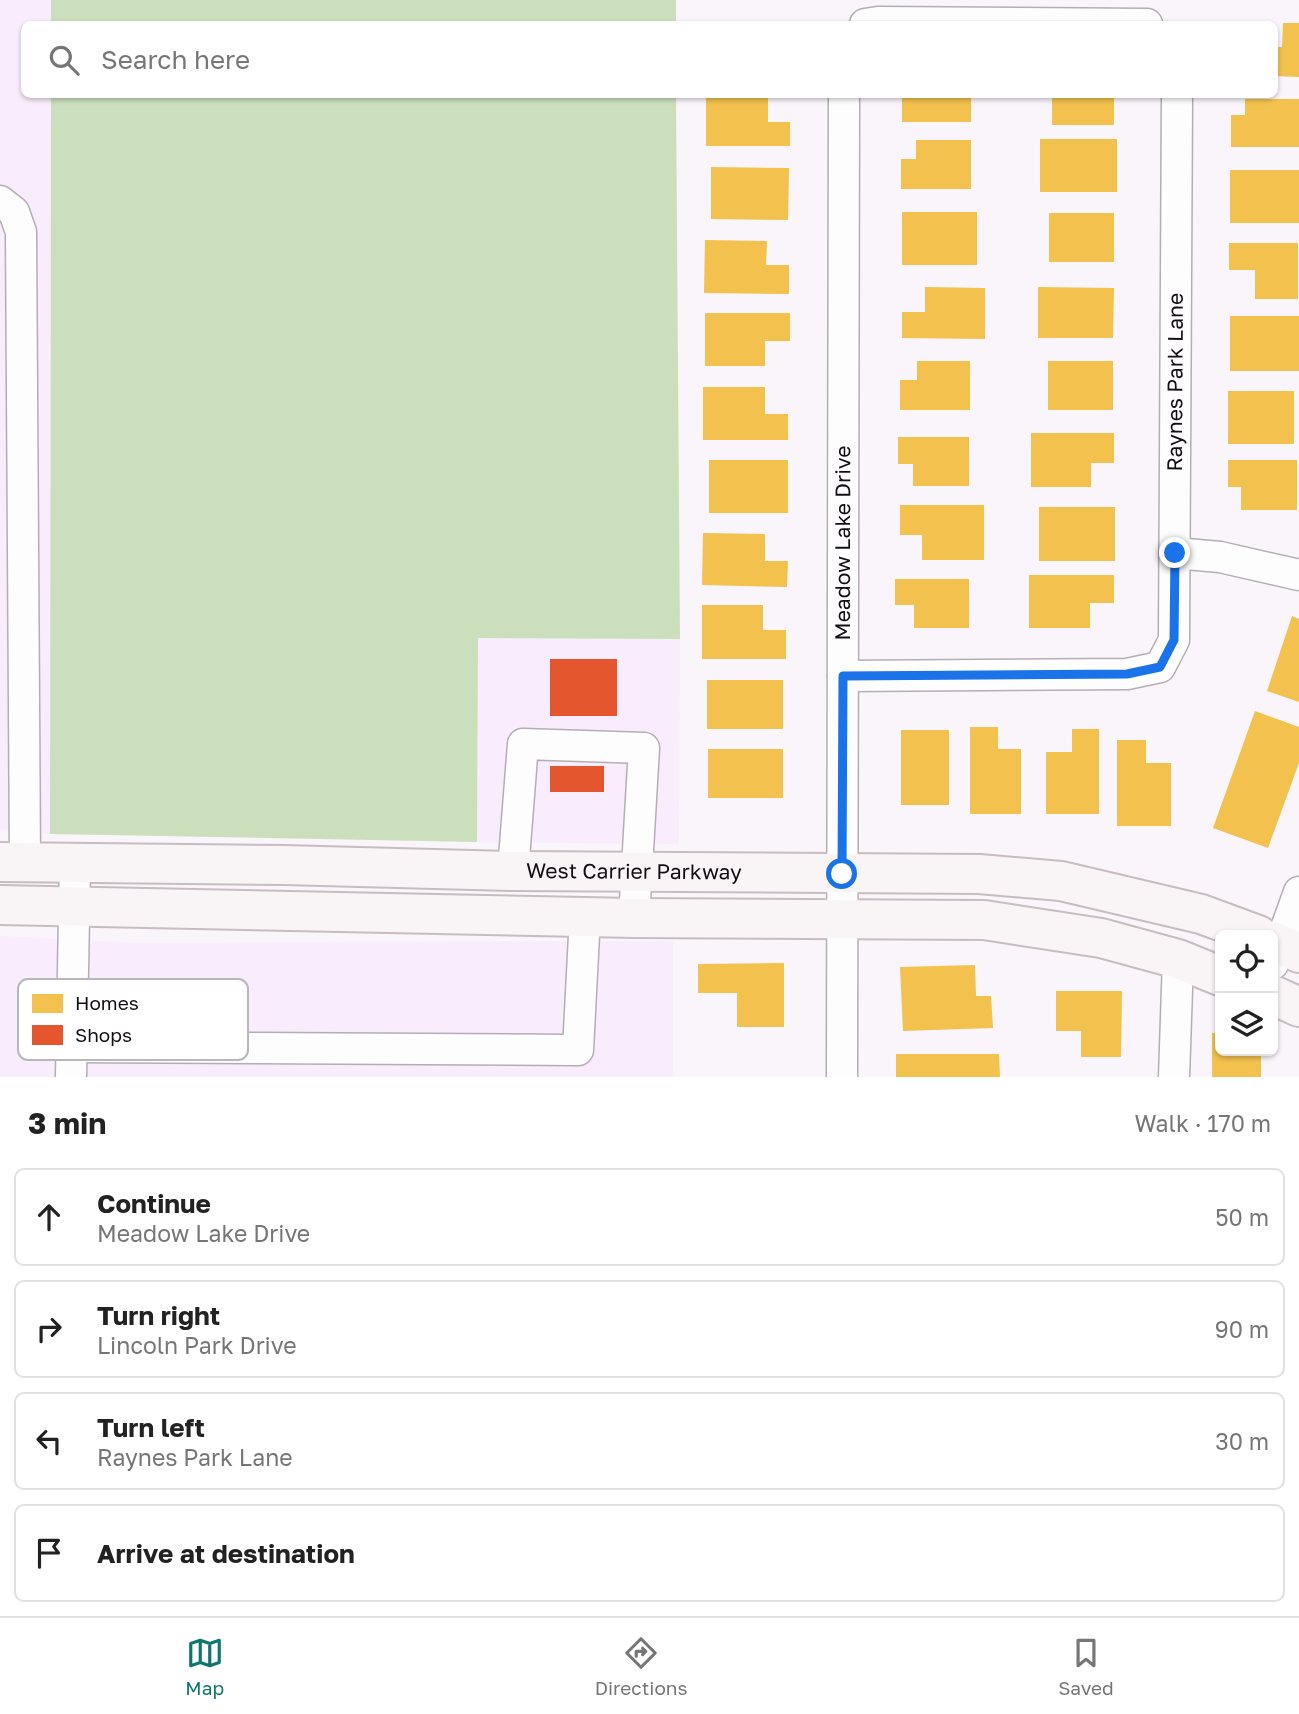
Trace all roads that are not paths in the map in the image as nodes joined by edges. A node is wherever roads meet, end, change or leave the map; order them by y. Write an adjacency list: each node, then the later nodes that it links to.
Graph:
1 (844, 98): 6 (street, Meadow Lake Drive)
2 (1177, 98): 4 (street, Raynes Park Lane)
3 (0, 201): 7 (street)
4 (1175, 553): 5 (street); 6 (street, Raynes Park Lane)
5 (1299, 575)
6 (843, 676): 11 (street, Meadow Lake Drive)
7 (12, 862): 8 (main road, West Carrier Parkway)
8 (75, 863): 9 (main road, West Carrier Parkway); 14 (street)
9 (513, 871): 10 (main road, West Carrier Parkway); 10 (street)
10 (637, 871): 11 (main road, West Carrier Parkway); 16 (street)
11 (842, 874): 17 (street, Meadow Lake Drive); 18 (main road, West Carrier Parkway)
12 (1299, 891): 19 (street)
13 (0, 905): 14 (main road, West Carrier Parkway)
14 (73, 906): 15 (main road, West Carrier Parkway); 22 (street)
15 (585, 916): 16 (main road, West Carrier Parkway); 25 (street)
16 (635, 918): 17 (main road, West Carrier Parkway)
17 (843, 920): 20 (main road, West Carrier Parkway); 26 (street, Meadow Lake Drive)
18 (1238, 930)
19 (1278, 944)
20 (1178, 960): 21 (main road, West Carrier Parkway); 27 (street)
21 (1215, 974)
22 (72, 979)
23 (1278, 997): 24 (main road)
24 (1299, 1007)
25 (248, 1047)
26 (842, 1077)
27 (1174, 1077)

